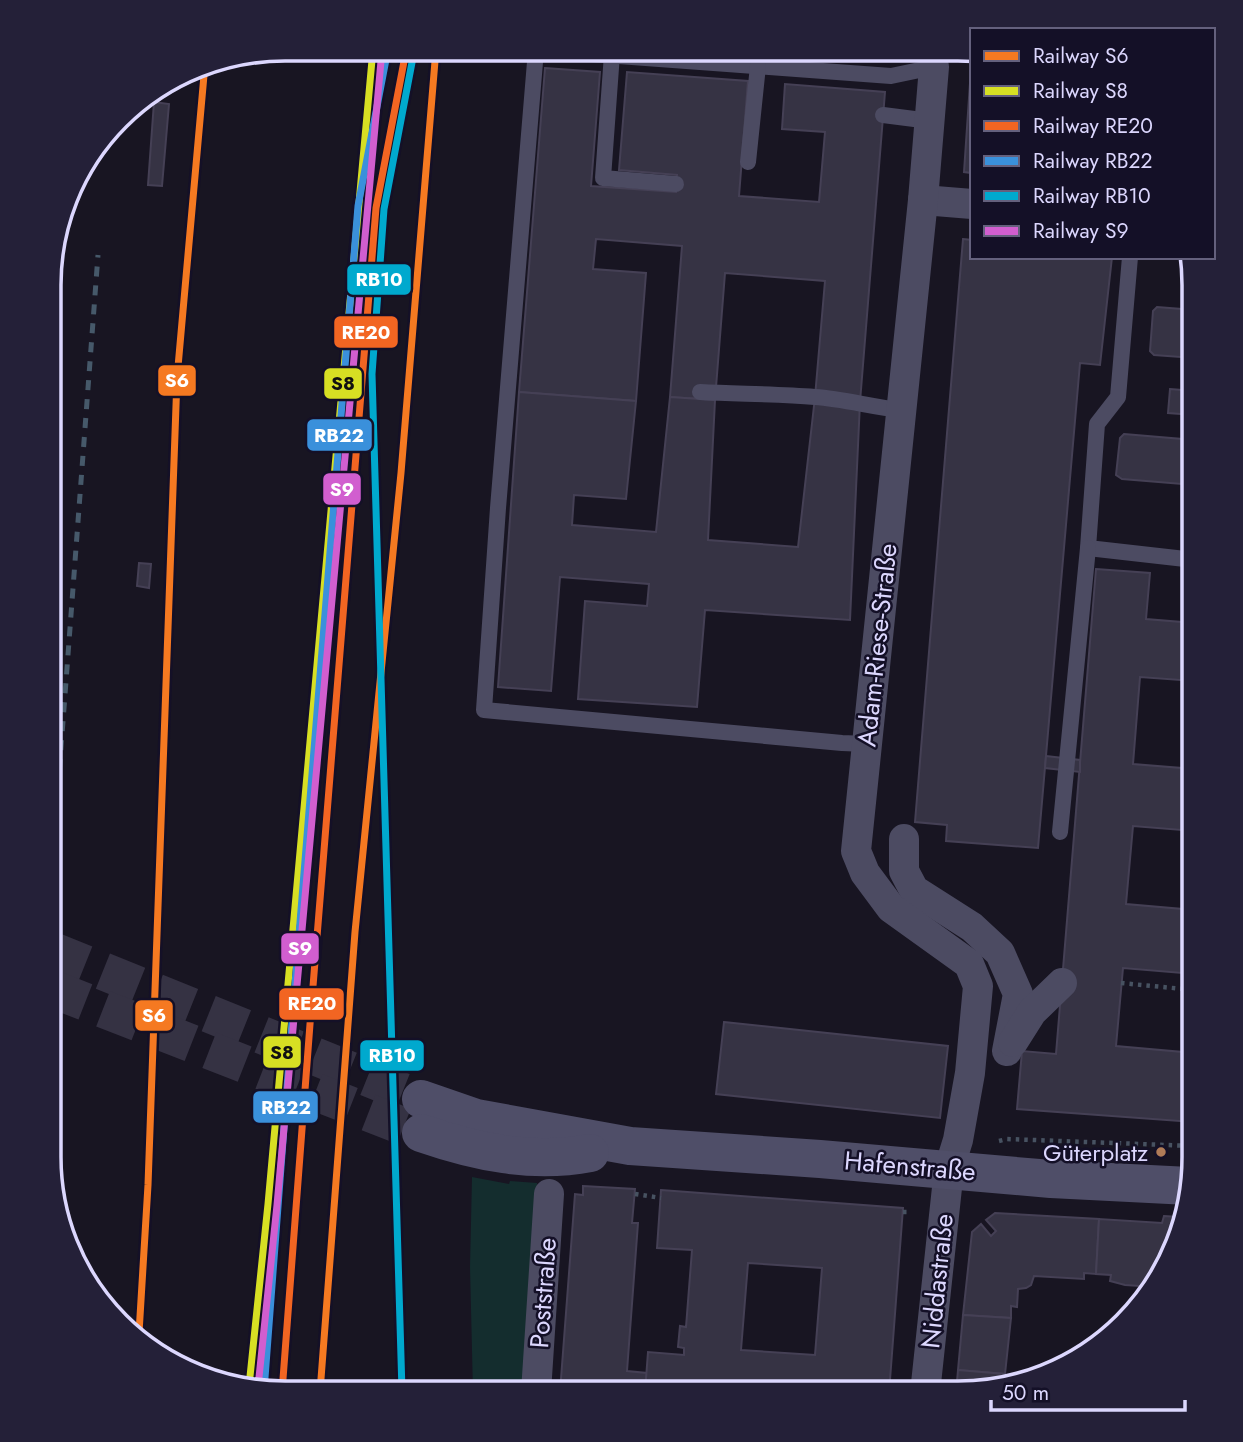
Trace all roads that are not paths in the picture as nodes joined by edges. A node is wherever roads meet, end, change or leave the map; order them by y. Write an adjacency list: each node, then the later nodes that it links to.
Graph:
1 (536, 61): 18 (lane)
2 (611, 61): 10 (lane)
3 (697, 61): 6 (lane)
4 (925, 61): 6 (lane)
5 (929, 61): 8 (street, Adam-Riese-Straße)
6 (758, 66): 9 (lane)
7 (883, 115): 8 (lane)
8 (930, 121): 11 (street, Adam-Riese-Straße)
9 (748, 162)
10 (676, 184)
11 (923, 200): 12 (street); 15 (street, Adam-Riese-Straße)
12 (970, 204)
13 (1130, 259): 16 (lane)
14 (700, 392): 15 (lane)
15 (901, 410): 18 (street, Adam-Riese-Straße)
16 (1088, 548): 17 (lane); 19 (lane)
17 (1182, 559)
18 (867, 744): 23 (street, Adam-Riese-Straße)
19 (1060, 832)
20 (904, 839): 21 (street)
21 (1000, 953)
22 (421, 1116): 23 (street, Hafenstraße)
23 (949, 1169): 24 (street, Hafenstraße); 27 (street, Niddastraße)
24 (1179, 1185)
25 (549, 1195): 26 (street, Poststraße)
26 (537, 1380)
27 (926, 1380)

